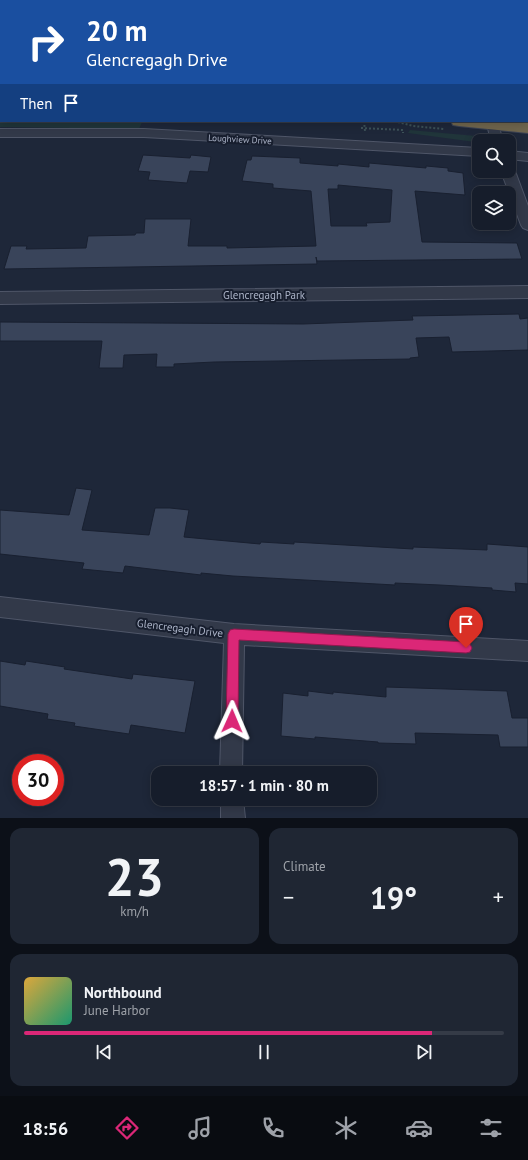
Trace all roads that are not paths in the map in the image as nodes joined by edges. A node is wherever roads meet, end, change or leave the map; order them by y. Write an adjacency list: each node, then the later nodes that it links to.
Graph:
1 (476, 122): 2 (highway)
2 (493, 123): 3 (highway); 5 (street)
3 (528, 128)
4 (0, 133): 6 (street, Loughview Drive)
5 (495, 134)
6 (472, 152)
7 (516, 156): 8 (street)
8 (528, 157)
9 (511, 178): 10 (street)
10 (528, 225)
11 (528, 292): 12 (street, Glencregagh Park)
12 (0, 298)
13 (0, 607): 14 (street, Glencregagh Drive)
14 (234, 634): 15 (street, Glencregagh Drive); 16 (street)
15 (528, 651)
16 (231, 766)
17 (232, 806): 18 (street)
18 (232, 818)

